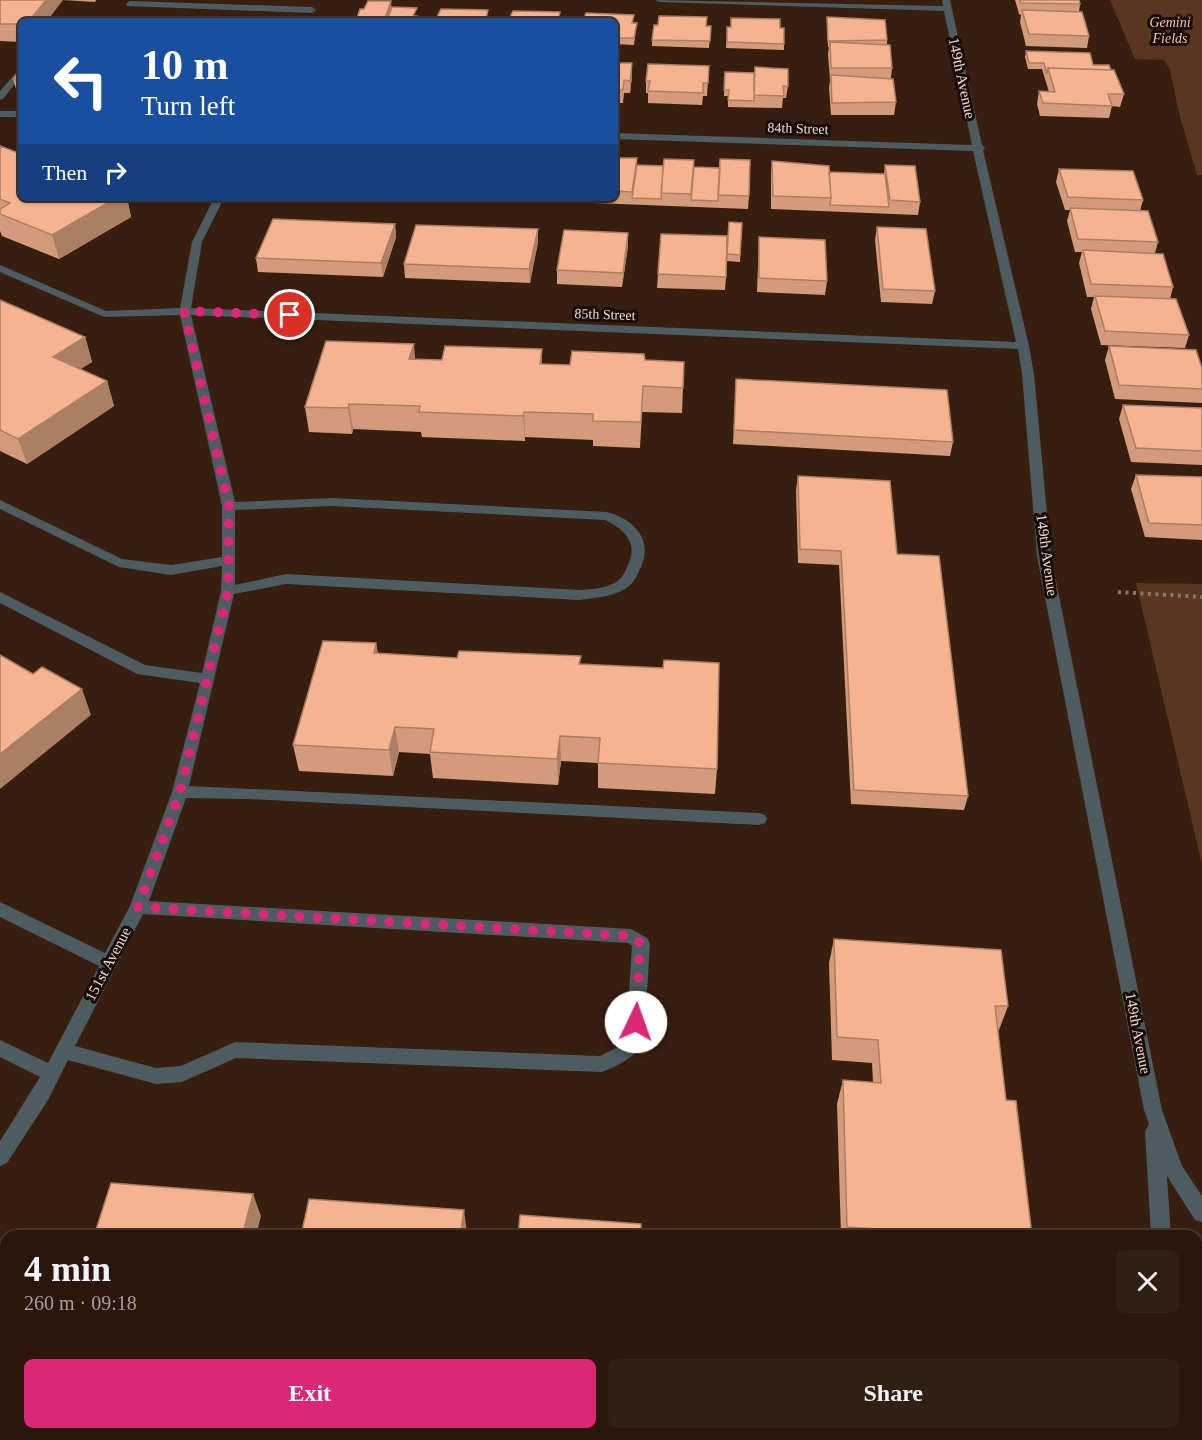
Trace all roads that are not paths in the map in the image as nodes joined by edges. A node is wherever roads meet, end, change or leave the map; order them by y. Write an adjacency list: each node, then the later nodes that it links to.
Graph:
1 (317, 0): 5 (street)
2 (659, 0): 4 (street)
3 (130, 4): 5 (street)
4 (947, 4): 12 (street, 149th Avenue)
5 (312, 10): 6 (street)
6 (308, 18)
7 (18, 74): 8 (street)
8 (0, 97)
9 (0, 114): 10 (street)
10 (18, 114)
11 (618, 136): 12 (street, 84th Street)
12 (980, 148): 16 (street, 149th Avenue)
13 (218, 201): 15 (street, 151st Avenue)
14 (0, 268): 15 (street, 85th Street)
15 (184, 311): 16 (street, 85th Street); 18 (street, 151st Avenue)
16 (1023, 346): 31 (street, 149th Avenue)
17 (0, 504): 19 (street)
18 (229, 506): 19 (street, 151st Avenue); 20 (street)
19 (228, 560): 20 (street, 151st Avenue)
20 (228, 591): 22 (street, 151st Avenue)
21 (0, 597): 22 (street)
22 (208, 679): 23 (street, 151st Avenue)
23 (180, 792): 24 (street); 25 (street, 151st Avenue)
24 (759, 819)
25 (138, 907): 27 (street, 151st Avenue); 29 (street)
26 (0, 909): 27 (street)
27 (109, 963): 29 (street, 151st Avenue)
28 (0, 1048): 30 (street)
29 (62, 1051): 30 (street, 151st Avenue)
30 (51, 1073): 32 (street, 151st Avenue)
31 (1153, 1110): 33 (street, 149th Avenue); 34 (street, 149th Avenue)
32 (0, 1157)
33 (1202, 1213)
34 (1161, 1230)

